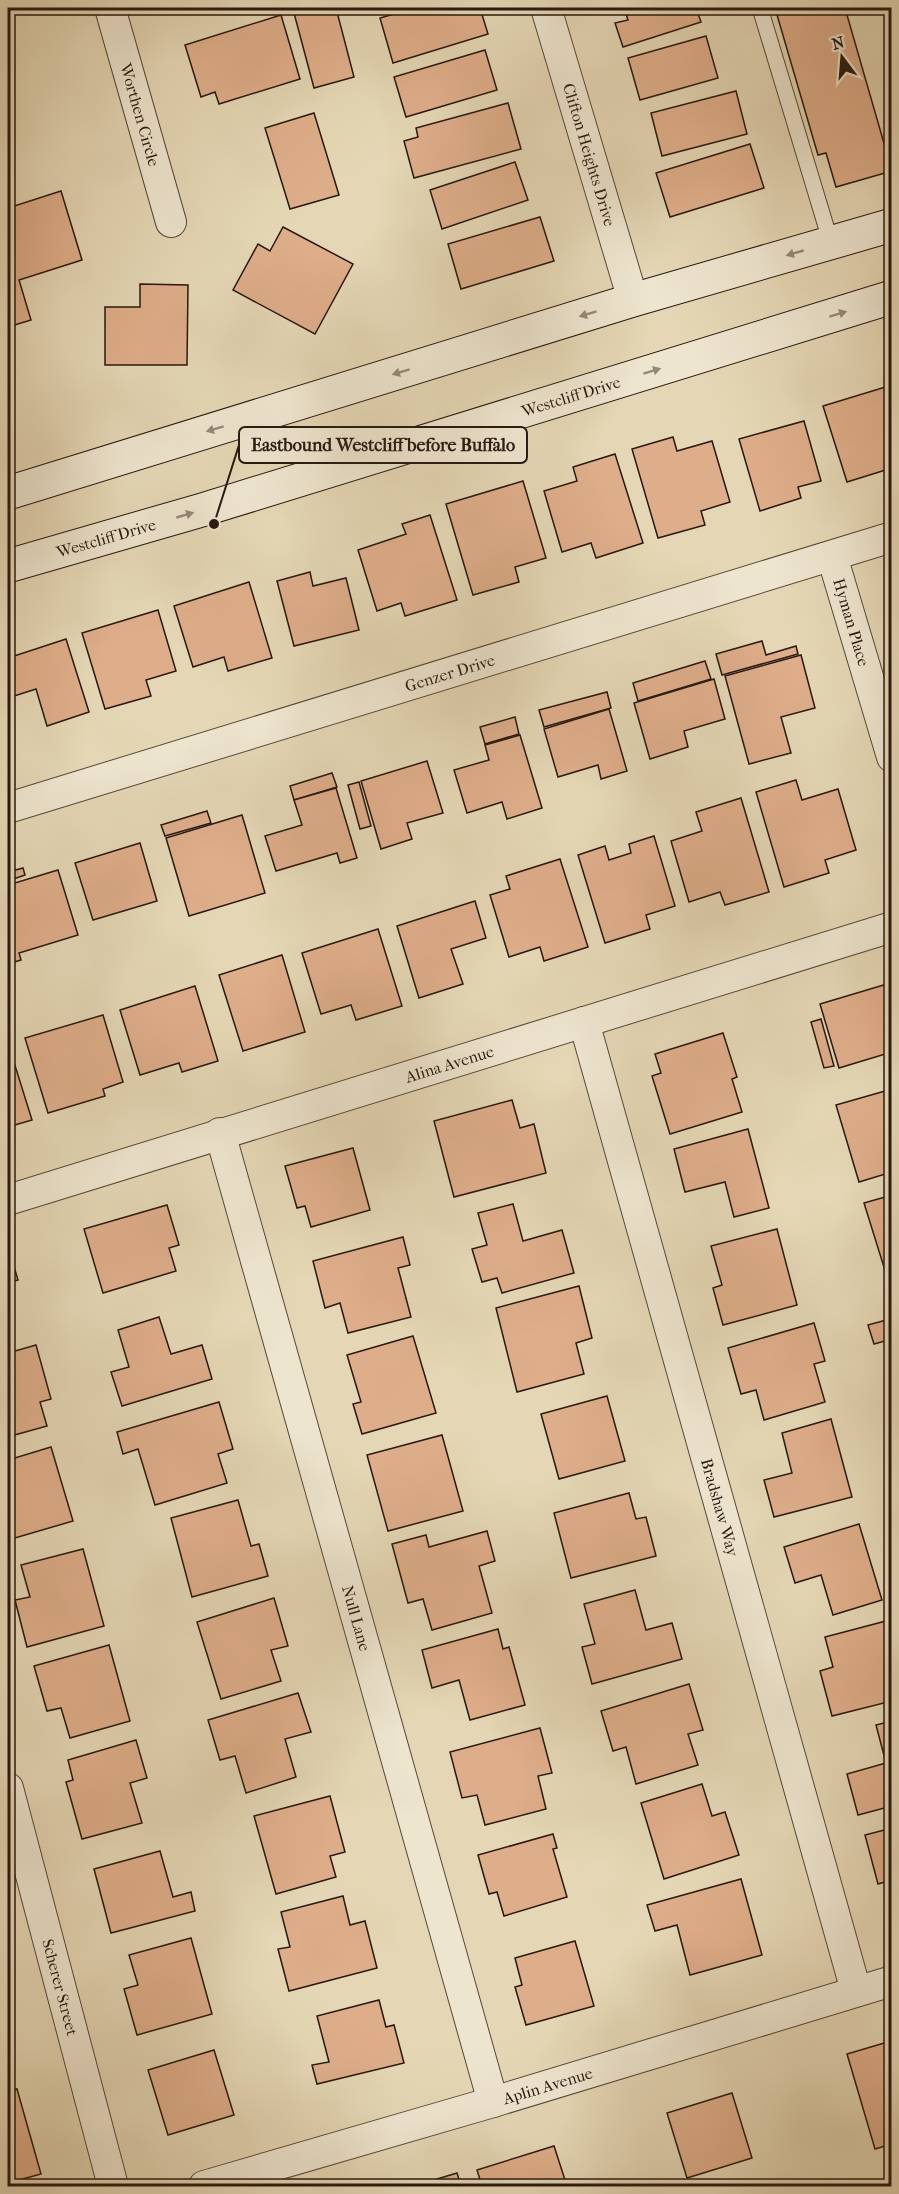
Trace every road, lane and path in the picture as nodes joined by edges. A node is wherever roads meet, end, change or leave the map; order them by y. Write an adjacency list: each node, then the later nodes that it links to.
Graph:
1 (110, 8): 4 (street, Worthen Circle)
2 (546, 8): 8 (street, Clifton Heights Drive)
3 (760, 8): 6 (lane)
4 (171, 222)
5 (891, 225): 6 (main road)
6 (831, 243): 8 (main road, one-way to 8)
7 (891, 297): 12 (main road, Westcliff Drive, one-way to 7)
8 (633, 300): 9 (main road, one-way to 9)
9 (8, 493)
10 (891, 537): 11 (street, Genzer Drive)
11 (832, 556): 13 (street, Hyman Place); 14 (street, Genzer Drive)
12 (8, 566)
13 (891, 758)
14 (8, 808)
15 (891, 927): 16 (street, Alina Avenue)
16 (584, 1022): 17 (street, Alina Avenue); 21 (street, Bradshaw Way)
17 (220, 1133): 18 (street, Alina Avenue); 22 (street, Null Lane)
18 (8, 1200)
19 (8, 1788): 23 (street, Scherer Street)
20 (891, 1981): 21 (street, Aplin Avenue)
21 (856, 1991): 22 (street, Aplin Avenue)
22 (493, 2102): 24 (street, Aplin Avenue)
23 (114, 2187)
24 (204, 2187)

